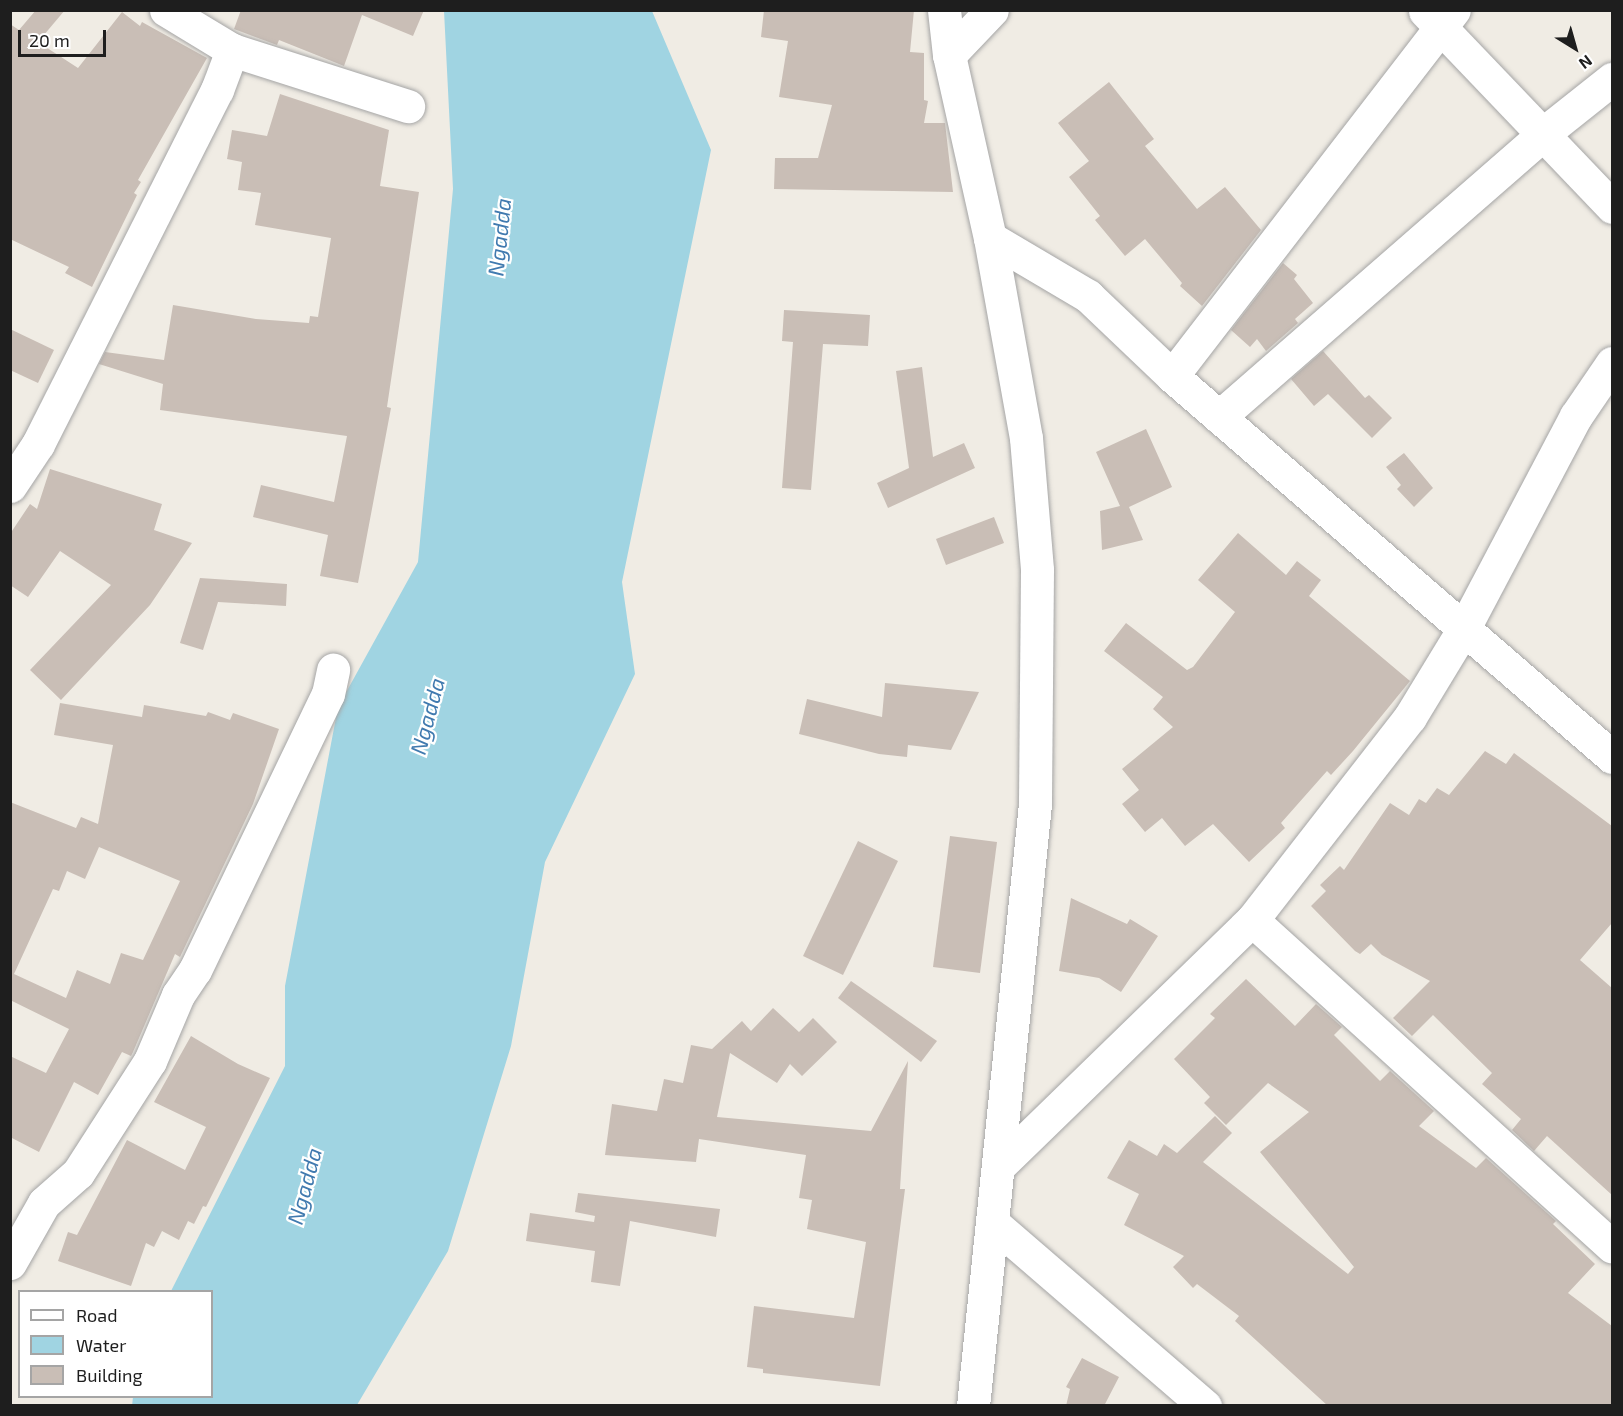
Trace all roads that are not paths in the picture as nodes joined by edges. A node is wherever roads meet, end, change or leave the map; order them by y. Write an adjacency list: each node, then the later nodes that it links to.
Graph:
1 (166, 10): 5 (street)
2 (944, 10): 6 (street)
3 (992, 10): 6 (street)
4 (1440, 16): 9 (street); 13 (street)
5 (232, 50): 8 (street); 15 (street)
6 (949, 55): 11 (street)
7 (1612, 79): 9 (street)
8 (408, 106)
9 (1544, 133): 10 (street); 14 (street)
10 (1612, 207)
11 (990, 238): 13 (street); 20 (street)
12 (1612, 363): 16 (street)
13 (1172, 376): 14 (street)
14 (1219, 417): 16 (street)
15 (10, 486)
16 (1463, 630): 18 (street); 19 (street)
17 (333, 670): 23 (street)
18 (1612, 757)
19 (1252, 920): 20 (street); 22 (street)
20 (1000, 1165): 21 (street)
21 (994, 1224): 24 (street); 25 (street)
22 (1612, 1247)
23 (10, 1263)
24 (973, 1406)
25 (1205, 1406)

